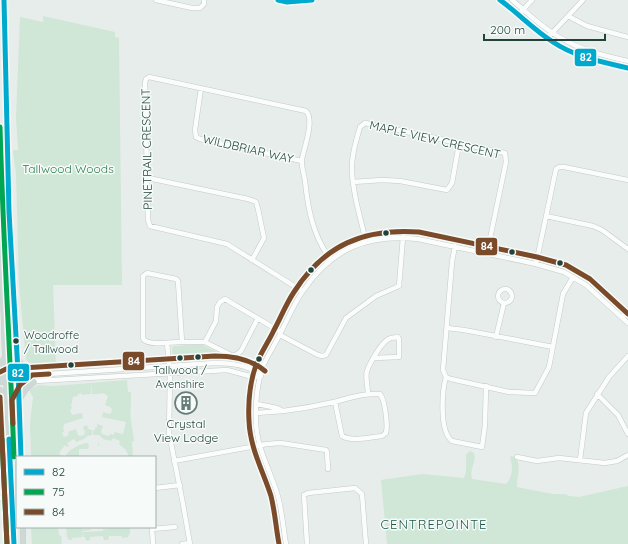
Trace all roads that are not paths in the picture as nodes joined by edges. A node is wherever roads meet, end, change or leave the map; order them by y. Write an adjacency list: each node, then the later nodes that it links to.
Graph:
1 (4, 0): 13 (main road)
2 (156, 0): 3 (street)
3 (204, 0)
4 (278, 0): 5 (street)
5 (312, 0)
6 (500, 0): 11 (street)
7 (512, 0): 10 (street)
8 (532, 0): 10 (street)
9 (583, 0): 12 (street)
10 (524, 10): 11 (street); 14 (street)
11 (518, 15): 16 (street)
12 (568, 16): 14 (street); 15 (street)
13 (2, 30): 23 (main road)
14 (552, 33): 16 (street); 17 (street)
15 (628, 37)
16 (546, 38): 18 (street)
17 (628, 61)
18 (628, 68)
19 (201, 88): 21 (street, WILDBRIAR WAY); 21 (street, PINETRAIL CRESCENT); 24 (street, PINETRAIL CRESCENT)
20 (459, 144): 26 (street); 26 (street, MAPLE VIEW CRESCENT); 33 (street, MAPLE VIEW CRESCENT)
21 (302, 161): 34 (street, PINETRAIL CRESCENT)
22 (0, 164): 23 (street)
23 (8, 164): 53 (main road)
24 (148, 178): 35 (street, PINETRAIL CRESCENT); 35 (street)
25 (628, 180): 28 (street)
26 (353, 182): 30 (street, MAPLE VIEW CRESCENT)
27 (0, 199): 51 (main road)
28 (546, 216): 32 (street); 36 (street)
29 (403, 237): 30 (street); 31 (street); 45 (street)
30 (366, 242): 34 (street)
31 (455, 246): 33 (street); 44 (street)
32 (628, 249)
33 (487, 253): 36 (street)
34 (330, 259): 38 (street)
35 (252, 260): 38 (street, PINETRAIL CRESCENT)
36 (536, 264): 37 (street)
37 (573, 277): 41 (street); 50 (street)
38 (302, 291): 45 (street)
39 (504, 303): 46 (street)
40 (628, 312): 41 (street)
41 (622, 317): 43 (street)
42 (258, 318): 45 (street); 48 (street); 48 (street)
43 (628, 323)
44 (447, 328): 46 (street); 62 (street)
45 (280, 334): 61 (street)
46 (496, 337): 50 (street)
47 (182, 342): 48 (street); 49 (street); 49 (street)
48 (205, 342)
49 (167, 343): 57 (street)
50 (553, 347): 67 (street)
51 (5, 356): 58 (main road); 63 (main road)
52 (628, 356): 55 (street)
53 (17, 357): 60 (main road); 64 (main road)
54 (374, 358): 54 (street); 69 (street)
55 (624, 360): 56 (street); 70 (street)
56 (628, 364)
57 (170, 366): 59 (street); 60 (street); 61 (street)
58 (0, 368)
59 (170, 374): 61 (street); 66 (street); 83 (street)
60 (46, 375): 64 (street)
61 (261, 376): 74 (street)
62 (446, 377): 67 (street); 67 (street)
63 (4, 378): 64 (main road); 65 (main road); 71 (main road)
64 (18, 379): 66 (street); 72 (main road)
65 (0, 382)
66 (34, 382): 72 (main road)
67 (486, 386)
68 (0, 390): 71 (main road)
69 (368, 394): 73 (street); 73 (street)
70 (597, 394): 77 (street); 82 (street)
71 (7, 400): 87 (main road)
72 (19, 400): 80 (main road)
73 (335, 402): 75 (street)
74 (257, 404): 75 (street); 76 (street)
75 (283, 411): 76 (street)
76 (256, 413): 78 (street)
77 (628, 434)
78 (259, 445): 83 (street); 84 (street); 98 (street)
79 (628, 455): 82 (street)
80 (21, 456)
81 (517, 457): 82 (street)
82 (580, 460)
83 (174, 462): 85 (street)
84 (328, 469)
85 (180, 485): 86 (street); 93 (street)
86 (156, 488)
87 (14, 497): 88 (street); 94 (main road)
88 (0, 498)
89 (175, 527): 92 (street)
90 (23, 528): 95 (main road)
91 (152, 528): 96 (street)
92 (156, 528)
93 (190, 543): 97 (street)
94 (14, 544)
95 (23, 544)
96 (153, 544)
97 (182, 544)
98 (286, 544)
99 (307, 544): 100 (street)
100 (366, 544)

